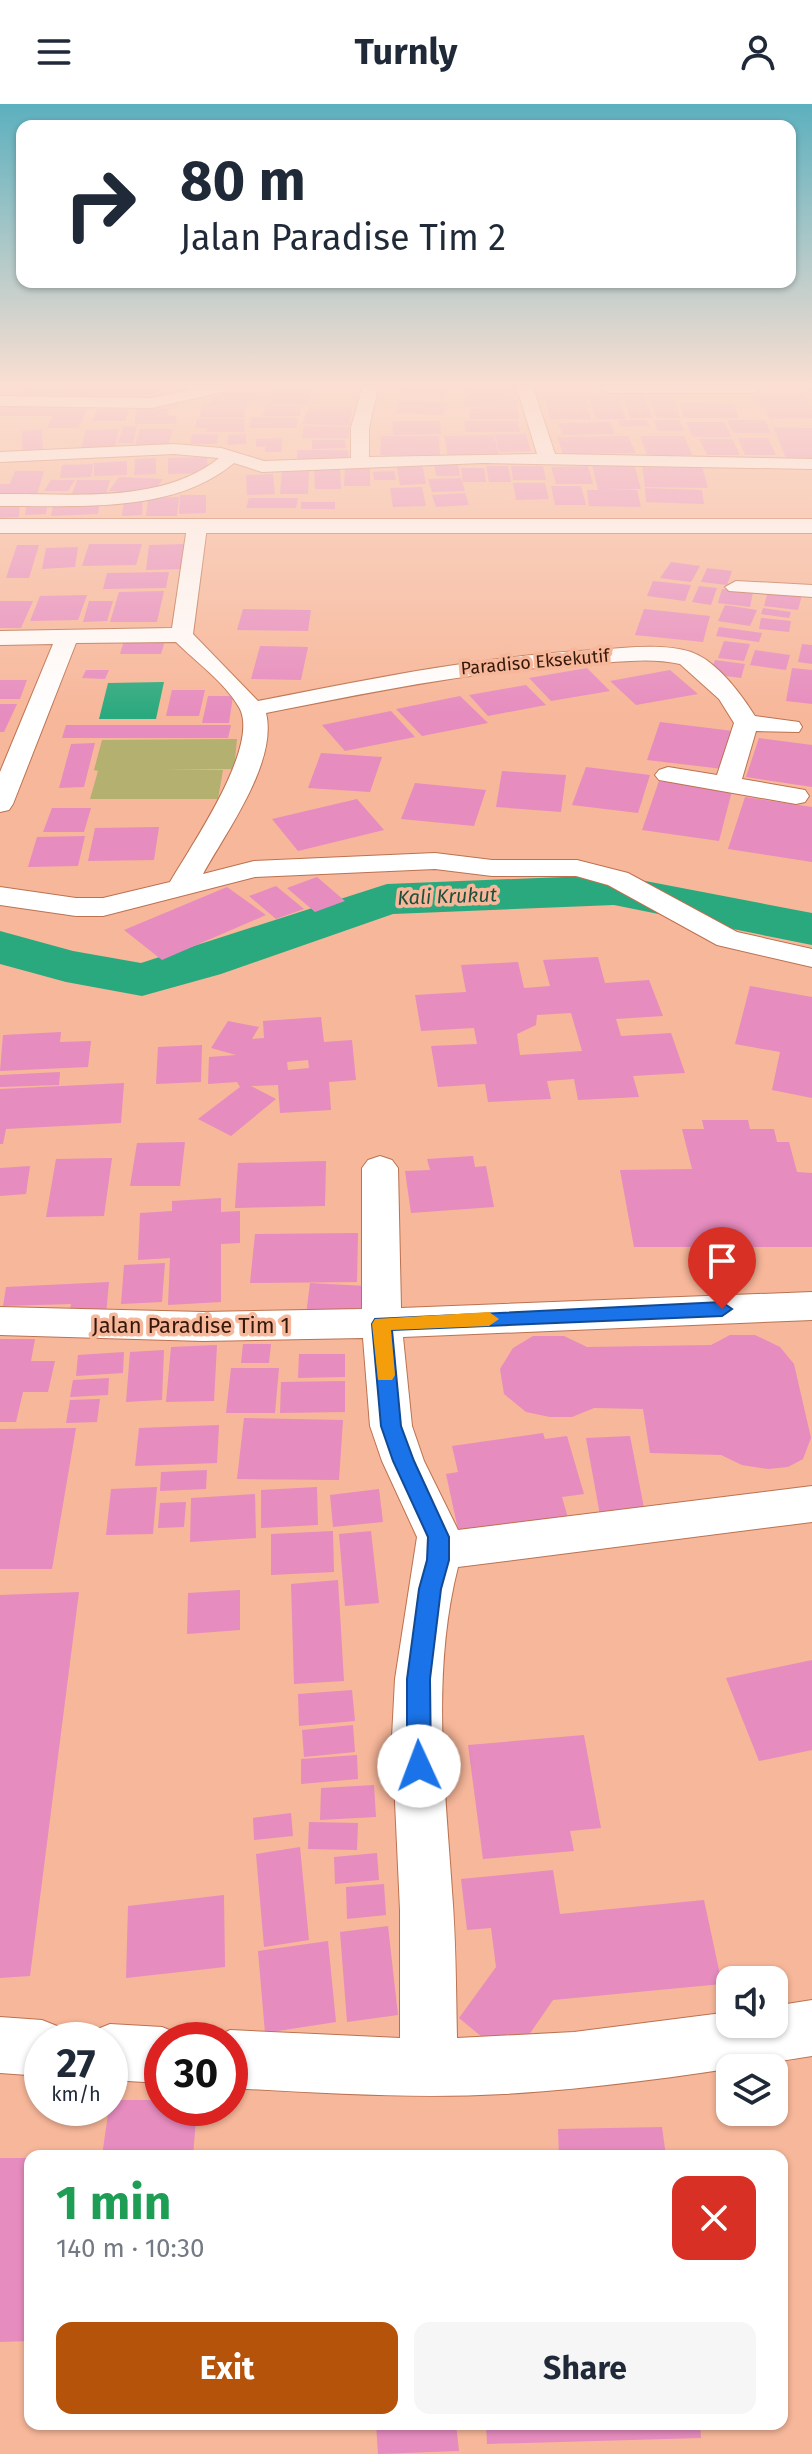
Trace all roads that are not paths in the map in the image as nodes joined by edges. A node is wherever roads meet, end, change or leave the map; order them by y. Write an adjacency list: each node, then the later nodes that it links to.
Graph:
1 (53, 498): 2 (street)
2 (0, 500)
3 (0, 526): 5 (main road)
4 (812, 526): 5 (main road)
5 (196, 533): 6 (main road); 7 (main road); 10 (street)
6 (0, 538)
7 (812, 538)
8 (736, 587): 9 (street)
9 (812, 591)
10 (182, 635): 11 (street); 13 (street)
11 (67, 637): 12 (street); 19 (street)
12 (0, 638)
13 (252, 709): 14 (street, Paradiso Eksekutif); 20 (street)
14 (746, 723): 15 (street); 17 (street)
15 (790, 727)
16 (668, 775): 17 (street)
17 (727, 784): 18 (street)
18 (796, 796)
19 (0, 804)
20 (181, 888): 21 (street); 22 (street)
21 (0, 896)
22 (812, 958)
23 (380, 1168): 26 (street)
24 (812, 1306): 26 (street, Jalan Paradise Tim 1)
25 (0, 1321): 26 (street, Jalan Paradise Tim 1)
26 (382, 1324): 28 (street)
27 (812, 1504): 28 (street)
28 (439, 1550): 33 (street)
29 (812, 2028): 33 (street)
30 (0, 2045): 31 (street)
31 (24, 2047)
32 (248, 2060): 33 (street)
33 (429, 2065)

